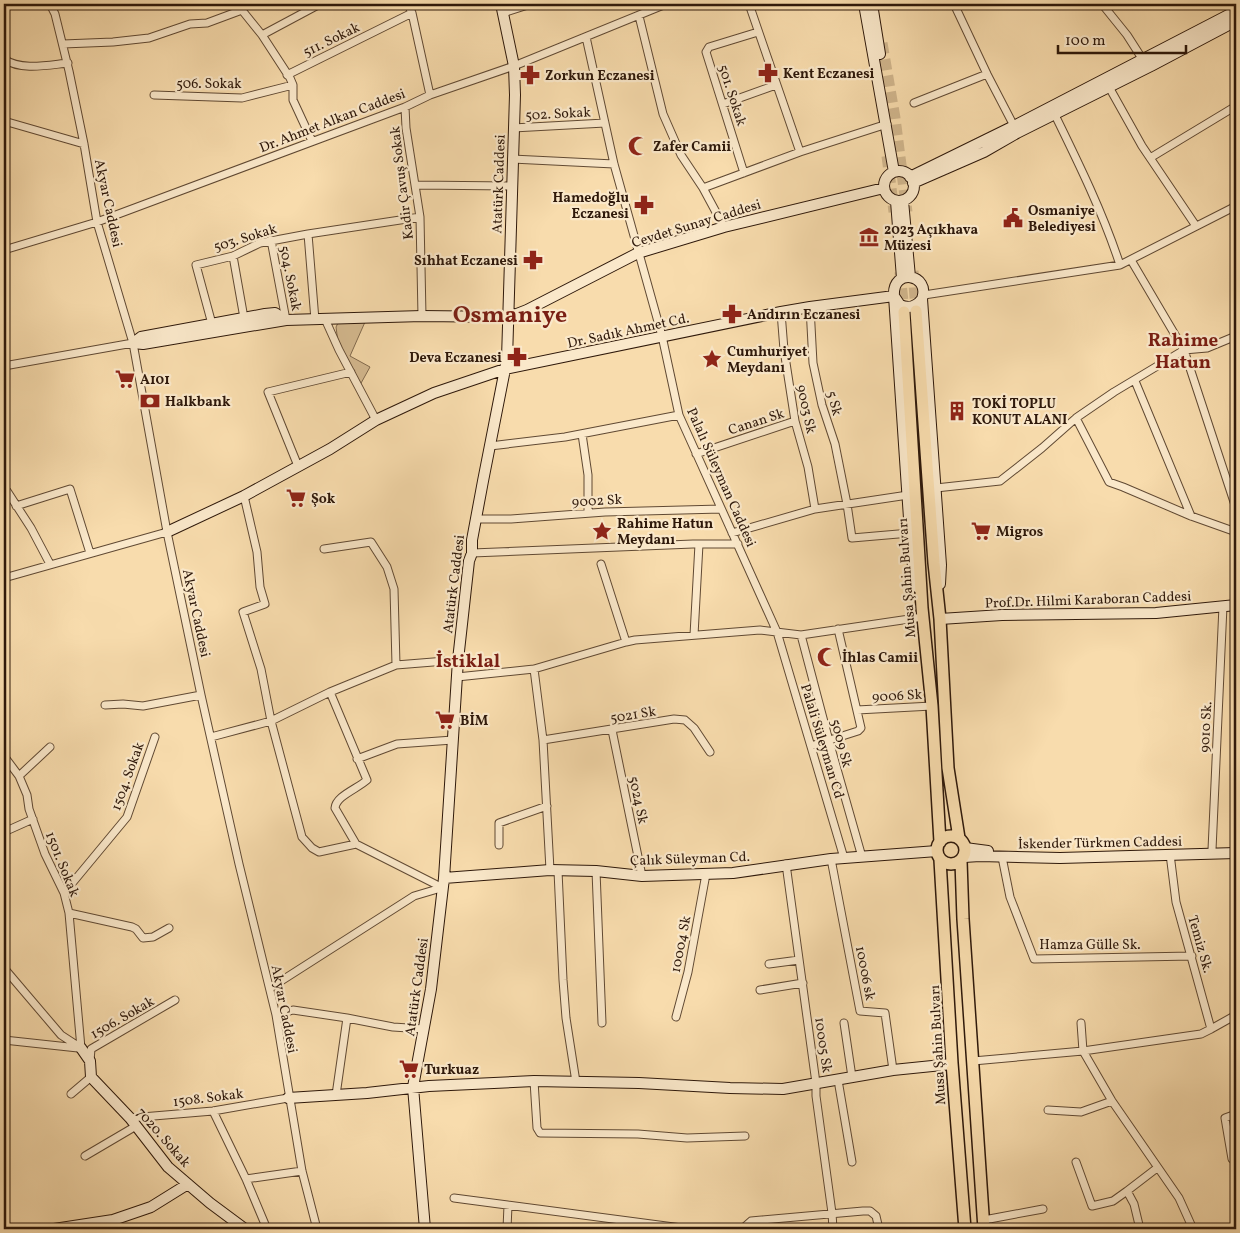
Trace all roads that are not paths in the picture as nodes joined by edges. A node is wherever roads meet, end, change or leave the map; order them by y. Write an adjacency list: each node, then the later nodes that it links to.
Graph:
1 (50, 4): 20 (street, Akyar Caddesi)
2 (237, 4): 13 (street)
3 (320, 4): 18 (street)
4 (408, 4): 15 (street)
5 (531, 4): 12 (street)
6 (666, 4): 16 (street, Dr. Ahmet Alkan Caddesi)
7 (750, 4): 17 (street)
8 (864, 4): 39 (main road)
9 (872, 4): 48 (main road)
10 (954, 4): 25 (street)
11 (1102, 4): 23 (street)
12 (502, 9): 24 (main road, Atatürk Caddesi)
13 (242, 10): 18 (street); 20 (street)
14 (1234, 13): 23 (main road)
15 (412, 14): 26 (street, 511. Sokak); 31 (street)
16 (639, 16): 19 (street, Dr. Ahmet Alkan Caddesi); 53 (street)
17 (758, 32): 28 (street); 33 (street, 501. Sokak)
18 (262, 35): 26 (street)
19 (586, 37): 24 (street, Dr. Ahmet Alkan Caddesi); 38 (street, Palalı Süleyman Caddesi)
20 (63, 44): 22 (street, Akyar Caddesi)
21 (4, 59): 22 (street)
22 (68, 63): 43 (street, Akyar Caddesi)
23 (1147, 63): 29 (main road); 40 (main road)
24 (514, 66): 31 (street, Dr. Ahmet Alkan Caddesi); 41 (main road, Atatürk Caddesi)
25 (987, 74): 32 (street); 40 (street)
26 (288, 75): 27 (street)
27 (293, 85): 30 (street, 506. Sokak); 42 (street)
28 (776, 85): 33 (street); 44 (street)
29 (1109, 87): 36 (main road); 45 (street)
30 (154, 95)
31 (430, 95): 35 (street, Dr. Ahmet Alkan Caddesi)
32 (914, 103)
33 (723, 104): 49 (street, 501. Sokak)
34 (1236, 106): 45 (street)
35 (405, 107): 42 (street, Dr. Ahmet Alkan Caddesi); 51 (street, Kadir Çavuş Sokak)
36 (1055, 115): 50 (main road); 67 (street)
37 (4, 121): 43 (street)
38 (605, 123): 41 (street, 502. Sokak); 47 (street, Palalı Süleyman Caddesi)
39 (886, 124): 44 (street); 48 (main road)
40 (1014, 126): 50 (main road)
41 (513, 128): 46 (main road, Atatürk Caddesi)
42 (312, 141): 58 (street, Dr. Ahmet Alkan Caddesi)
43 (84, 144): 58 (street, Akyar Caddesi)
44 (800, 152): 49 (street)
45 (1150, 158): 59 (street)
46 (512, 159): 47 (street); 52 (main road, Atatürk Caddesi)
47 (614, 164): 64 (street, Palalı Süleyman Caddesi)
48 (897, 172): 50 (main road); 54 (main road)
49 (744, 173): 53 (street)
50 (912, 180): 55 (main road)
51 (416, 185): 52 (street); 57 (street, Kadir Çavuş Sokak)
52 (511, 186): 76 (main road, Atatürk Caddesi)
53 (704, 188): 60 (street)
54 (884, 188): 55 (main road); 60 (main road, Cevdet Sunay Caddesi)
55 (900, 201): 68 (main road)
56 (1236, 206): 59 (street)
57 (420, 217): 61 (street, 503. Sokak); 75 (street, Kadir Çavuş Sokak)
58 (97, 222): 63 (street, Dr. Ahmet Alkan Caddesi); 83 (street, Akyar Caddesi)
59 (1196, 226): 66 (street)
60 (724, 227): 64 (main road, Cevdet Sunay Caddesi)
61 (308, 234): 62 (street, 503. Sokak); 79 (street)
62 (271, 240): 65 (street, 503. Sokak); 78 (street, 504. Sokak)
63 (4, 250)
64 (638, 253): 76 (main road, Cevdet Sunay Caddesi); 81 (street, Palalı Süleyman Caddesi)
65 (232, 256): 77 (street); 80 (street, 503. Sokak)
66 (1131, 260): 67 (street); 84 (street)
67 (1120, 265): 70 (street)
68 (906, 277): 69 (main road); 70 (main road)
69 (894, 296): 70 (main road); 71 (main road, Dr. Sadık Ahmet Cd.); 99 (main road)
70 (923, 297): 97 (main road)
71 (810, 307): 73 (main road, Dr. Sadık Ahmet Cd.); 101 (street, 5 Sk)
72 (916, 311): 121 (main road, Musa Şahin Bulvarı)
73 (781, 312): 81 (main road, Dr. Sadık Ahmet Cd.); 92 (street, 9003 Sk)
74 (904, 312): 124 (main road, Musa Şahin Bulvarı)
75 (422, 316): 76 (main road, Cevdet Sunay Caddesi); 79 (main road, Cevdet Sunay Caddesi)
76 (509, 316): 86 (main road, Atatürk Caddesi)
77 (244, 318): 78 (main road); 80 (main road)
78 (286, 320): 79 (main road, Cevdet Sunay Caddesi); 83 (main road)
79 (320, 320): 87 (street)
80 (212, 324): 83 (main road)
81 (662, 336): 86 (main road, Dr. Sadık Ahmet Cd.); 89 (street, Palalı Süleyman Caddesi)
82 (1236, 336): 84 (street)
83 (132, 343): 85 (street); 109 (street, Akyar Caddesi)
84 (1184, 350): 88 (street); 103 (street)
85 (4, 366)
86 (505, 369): 91 (main road, Dr. Sadık Ahmet Cd.); 94 (main road, Atatürk Caddesi)
87 (351, 372): 91 (street); 96 (street)
88 (1134, 381): 90 (street); 107 (street)
89 (679, 415): 93 (street); 95 (street, Palalı Süleyman Caddesi)
90 (1076, 418): 97 (street); 107 (street)
91 (376, 420): 96 (main road, Dr. Sadık Ahmet Cd.)
92 (795, 421): 95 (street, Canan Sk); 105 (street, 9003 Sk)
93 (582, 434): 94 (street); 106 (street)
94 (490, 446): 108 (main road, Atatürk Caddesi)
95 (696, 454): 104 (street, Palalı Süleyman Caddesi)
96 (298, 466): 100 (main road, Dr. Sadık Ahmet Cd.)
97 (936, 488): 121 (main road)
98 (4, 491): 102 (street)
99 (908, 495): 101 (street); 111 (main road)
100 (244, 496): 109 (main road, Dr. Sadık Ahmet Cd.); 140 (street)
101 (847, 504): 105 (street); 111 (street, 5 Sk)
102 (16, 506): 116 (street); 118 (street)
103 (1236, 508)
104 (721, 509): 106 (street, 9002 Sk); 110 (street, Palalı Süleyman Caddesi)
105 (815, 509): 110 (street)
106 (588, 513): 108 (street, 9002 Sk)
107 (1191, 516): 112 (street)
108 (476, 519): 117 (main road, Atatürk Caddesi)
109 (168, 532): 116 (street); 136 (street, Akyar Caddesi)
110 (732, 532): 114 (street, Palalı Süleyman Caddesi)
111 (910, 532): 124 (main road)
112 (1236, 532)
113 (699, 544): 114 (street); 117 (street); 128 (street)
114 (738, 544): 127 (street, Palalı Süleyman Caddesi)
115 (324, 549): 132 (street)
116 (90, 553): 118 (street)
117 (472, 554): 131 (main road, Atatürk Caddesi)
118 (50, 564): 120 (street)
119 (601, 564): 130 (street)
120 (4, 578)
121 (939, 605): 125 (main road, Musa Şahin Bulvarı)
122 (1236, 605): 123 (main road, Prof.Dr. Hilmi Karaboran Caddesi)
123 (1223, 606): 125 (main road, Prof.Dr. Hilmi Karaboran Caddesi); 159 (street, 9010 Sk.)
124 (922, 613): 126 (street); 138 (main road, Musa Şahin Bulvarı)
125 (940, 619): 161 (main road, Musa Şahin Bulvarı)
126 (838, 629): 129 (street); 139 (street)
127 (777, 632): 128 (street); 129 (street); 147 (street, Palali Süleyman Cd)
128 (694, 635): 130 (street)
129 (801, 635): 146 (street, 5009 Sk)
130 (626, 642): 133 (street)
131 (458, 660): 132 (street); 134 (main road, Atatürk Caddesi)
132 (396, 665): 135 (street)
133 (534, 669): 134 (street); 145 (street)
134 (457, 677): 144 (main road, Atatürk Caddesi)
135 (330, 692): 140 (street); 151 (street)
136 (201, 695): 137 (street); 143 (street, Akyar Caddesi)
137 (104, 705)
138 (932, 706): 139 (street, 9006 Sk); 160 (main road, Musa Şahin Bulvarı)
139 (857, 710): 146 (street, 9006 Sk)
140 (271, 721): 143 (street); 156 (street)
141 (612, 730): 145 (street, 5021 Sk); 149 (street, 5021 Sk); 172 (street, 5024 Sk)
142 (155, 737): 174 (street, 1504. Sokak)
143 (211, 737): 182 (street, Akyar Caddesi)
144 (453, 740): 151 (street); 173 (main road, Atatürk Caddesi)
145 (543, 740): 153 (street)
146 (828, 741): 147 (street); 164 (street, 5009 Sk)
147 (811, 746): 166 (street, Palali Süleyman Cd)
148 (50, 747): 152 (street)
149 (710, 752)
150 (4, 756): 152 (street, 1501. Sokak)
151 (357, 759): 156 (street)
152 (18, 776): 154 (street, 1501. Sokak)
153 (546, 806): 157 (street); 169 (street)
154 (33, 819): 155 (street); 174 (street, 1501. Sokak)
155 (4, 832)
156 (356, 844): 173 (street)
157 (499, 845)
158 (1236, 848): 159 (main road)
159 (1212, 850): 161 (main road)
160 (939, 851): 161 (main road); 161 (main road); 164 (main road, Çalık Süleyman Cd.); 199 (main road, Musa Şahin Bulvarı)
161 (962, 851): 165 (main road, İskender Türkmen Caddesi); 198 (main road, Musa Şahin Bulvarı)
162 (1236, 853): 163 (main road, İskender Türkmen Caddesi)
163 (1170, 854): 165 (main road, İskender Türkmen Caddesi); 177 (street, Temiz Sk.)
164 (862, 856): 166 (main road, Çalık Süleyman Cd.)
165 (1002, 857): 177 (street, Hamza Gülle Sk.)
166 (844, 858): 167 (main road, Çalık Süleyman Cd.)
167 (832, 859): 168 (main road, Çalık Süleyman Cd.); 200 (street, 10006 sk)
168 (786, 864): 171 (main road, Çalık Süleyman Cd.); 178 (street, 10005 Sk)
169 (554, 871): 170 (main road, Çalık Süleyman Cd.); 173 (main road, Çalık Süleyman Cd.); 205 (street)
170 (596, 872): 172 (main road, Çalık Süleyman Cd.); 189 (street)
171 (706, 874): 172 (main road, Çalık Süleyman Cd.); 188 (street, 10004 Sk)
172 (642, 876)
173 (442, 885): 182 (street); 192 (main road, Atatürk Caddesi)
174 (64, 893): 175 (street, 1501. Sokak)
175 (69, 913): 176 (street); 195 (street, 1501. Sokak)
176 (169, 928)
177 (1192, 956): 193 (street, Temiz Sk.)
178 (800, 960): 179 (street); 181 (street, 10005 Sk)
179 (769, 964)
180 (4, 968): 195 (street)
181 (804, 984): 183 (street); 206 (street, 10005 Sk)
182 (270, 988): 185 (street, Akyar Caddesi)
183 (760, 990)
184 (175, 1000): 197 (street, 1506. Sokak)
185 (276, 1015): 187 (street); 210 (street, Akyar Caddesi)
186 (1236, 1015): 193 (street)
187 (348, 1018): 192 (street); 209 (street)
188 (676, 1018)
189 (602, 1023)
190 (1081, 1023): 196 (street)
191 (844, 1024): 202 (street)
192 (424, 1029): 207 (main road, Atatürk Caddesi)
193 (1211, 1029): 196 (street)
194 (4, 1040): 195 (street)
195 (81, 1048): 197 (main road)
196 (1083, 1051): 198 (street); 211 (street)
197 (90, 1061): 201 (main road)
198 (973, 1061): 230 (main road, Musa Şahin Bulvarı)
199 (952, 1064): 200 (main road); 241 (main road, Musa Şahin Bulvarı)
200 (893, 1070): 202 (main road)
201 (91, 1077): 208 (street); 215 (main road, 7020. Sokak)
202 (852, 1077): 203 (main road)
203 (838, 1080): 206 (main road); 219 (street)
204 (534, 1081): 205 (main road); 207 (main road); 216 (street)
205 (576, 1082): 206 (main road)
206 (816, 1084): 229 (street, 10005 Sk)
207 (413, 1088): 209 (main road); 235 (main road, Atatürk Caddesi)
208 (71, 1094)
209 (336, 1095): 210 (main road)
210 (288, 1098): 213 (street, 1508. Sokak); 222 (street, Akyar Caddesi)
211 (1112, 1101): 212 (street); 221 (street)
212 (1048, 1110)
213 (212, 1111): 215 (street, 1508. Sokak); 223 (street)
214 (1236, 1114): 218 (street)
215 (133, 1122): 217 (street); 224 (main road, 7020. Sokak)
216 (745, 1136)
217 (85, 1156)
218 (1236, 1161)
219 (852, 1162)
220 (1076, 1162): 225 (street)
221 (1157, 1168): 225 (street); 243 (street)
222 (302, 1171): 223 (street); 234 (street, Akyar Caddesi)
223 (246, 1178): 233 (street)
224 (188, 1184): 231 (main road); 232 (main road, 7020. Sokak)
225 (1128, 1191): 242 (street)
226 (454, 1198): 227 (street)
227 (508, 1205): 236 (street); 237 (street)
228 (1043, 1209): 230 (street)
229 (832, 1213): 238 (street); 239 (street, 10005 Sk); 240 (street)
230 (984, 1224)
231 (54, 1229)
232 (245, 1229)
233 (267, 1229)
234 (317, 1229)
235 (425, 1229)
236 (507, 1229)
237 (689, 1229)
238 (742, 1229)
239 (833, 1229)
240 (879, 1229)
241 (965, 1229)
242 (1140, 1229)
243 (1193, 1229)

